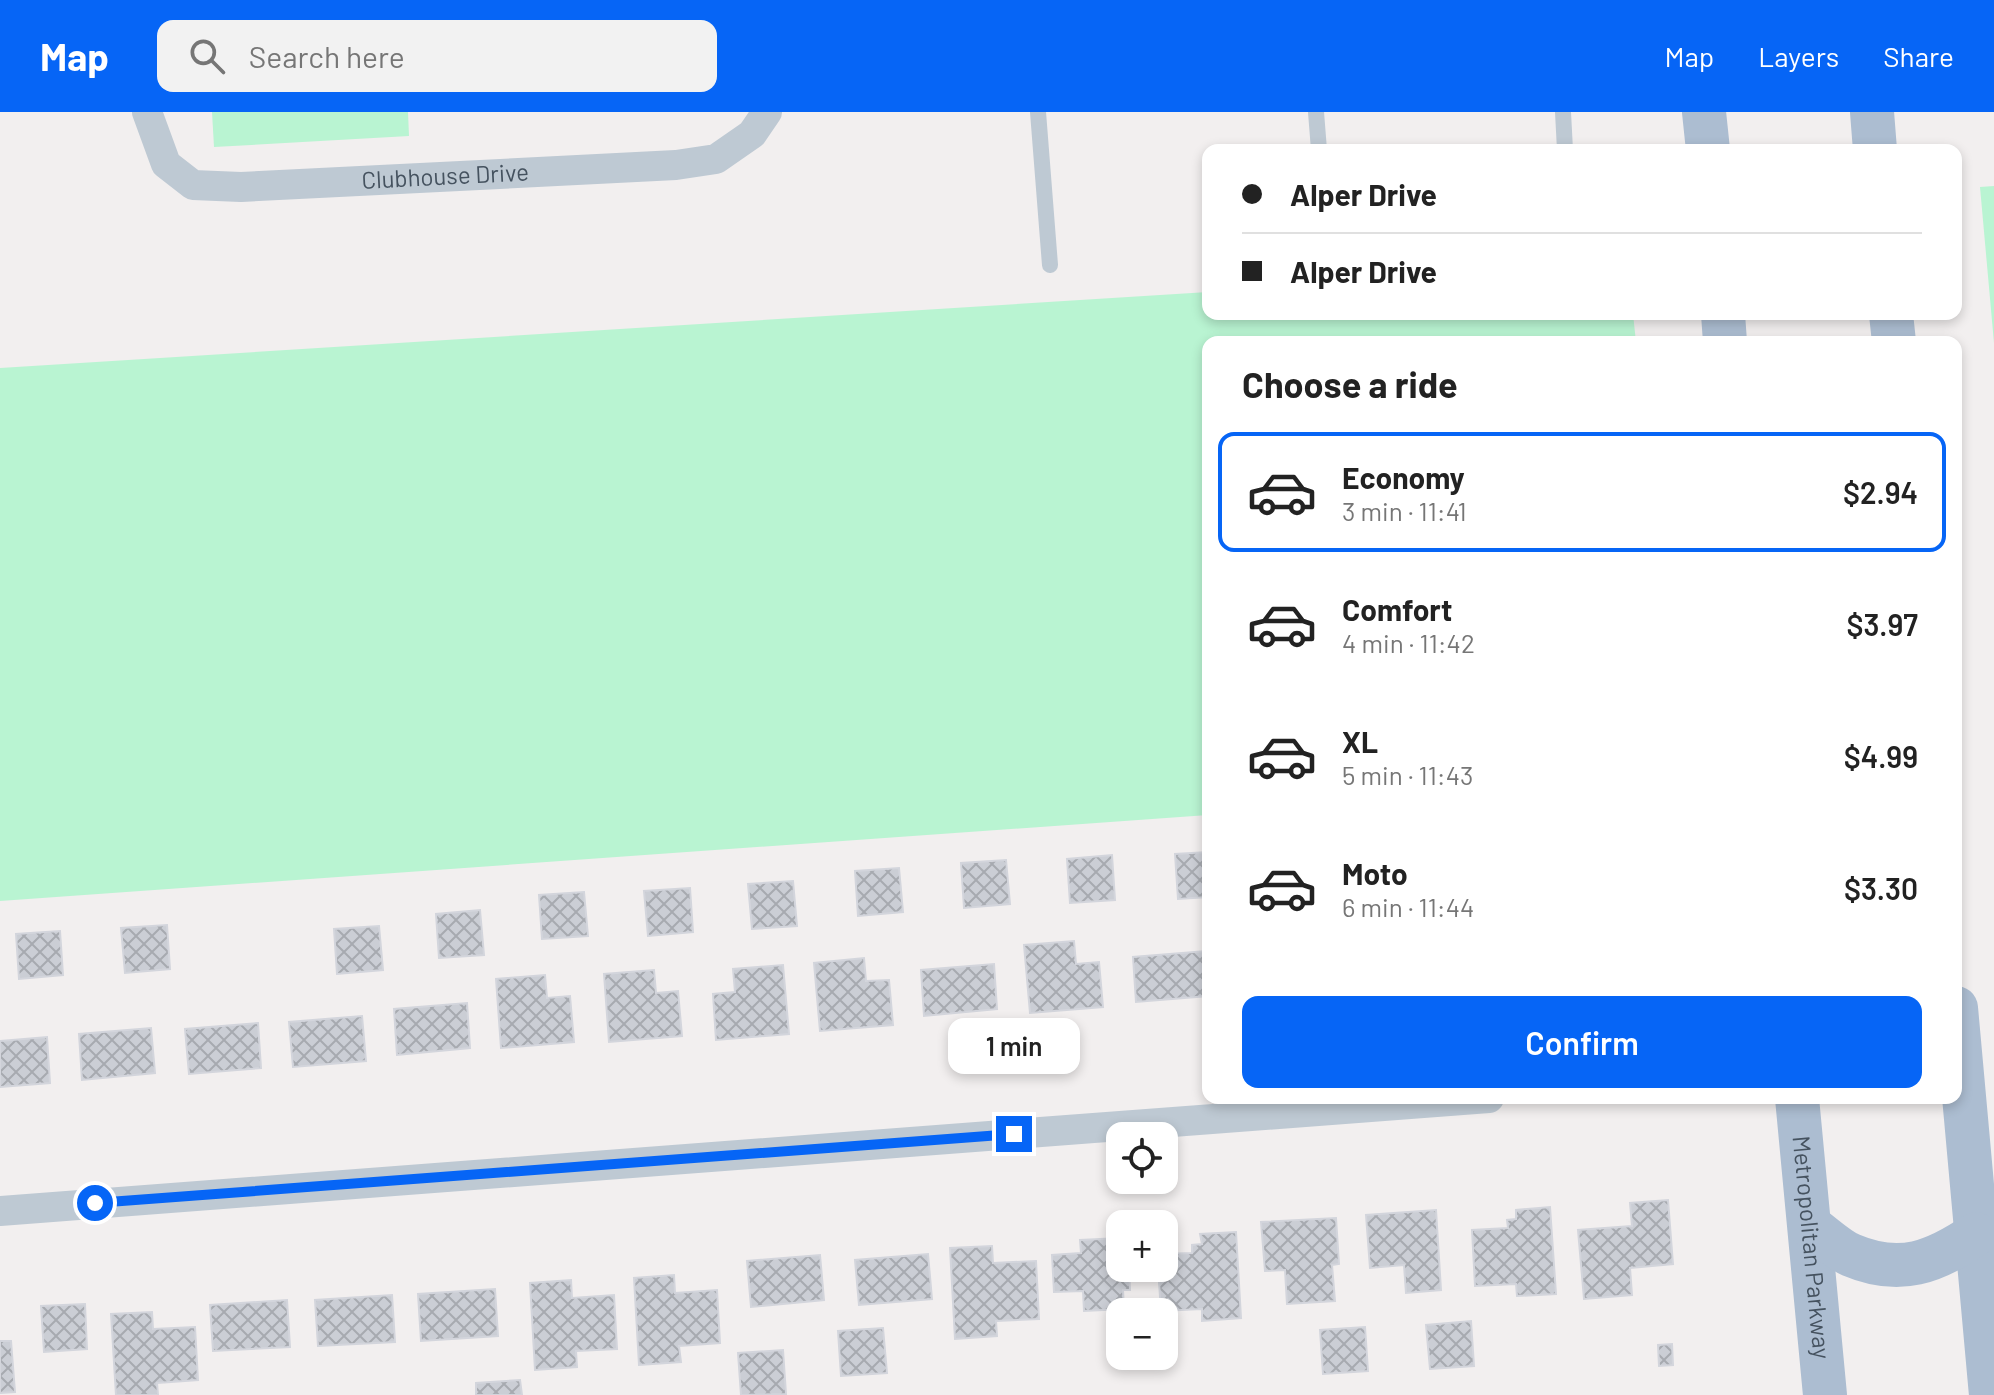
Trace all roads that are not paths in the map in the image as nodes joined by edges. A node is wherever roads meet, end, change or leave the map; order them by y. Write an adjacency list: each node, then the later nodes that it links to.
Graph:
1 (147, 112): 2 (street, Clubhouse Drive)
2 (767, 112)
3 (1038, 112): 12 (lane)
4 (1316, 112): 8 (lane)
5 (1563, 112): 9 (lane)
6 (1704, 112): 10 (main road)
7 (1872, 112): 11 (main road)
8 (1319, 144)
9 (1565, 144)
10 (1707, 144)
11 (1875, 144)
12 (1050, 265)
13 (1962, 1076): 18 (main road)
14 (1410, 1104): 16 (street)
15 (1798, 1104): 17 (main road, Metropolitan Parkway)
16 (0, 1211)
17 (1810, 1226): 18 (main road); 19 (main road, Metropolitan Parkway)
18 (1976, 1234): 20 (main road)
19 (1825, 1395)
20 (1991, 1395)

